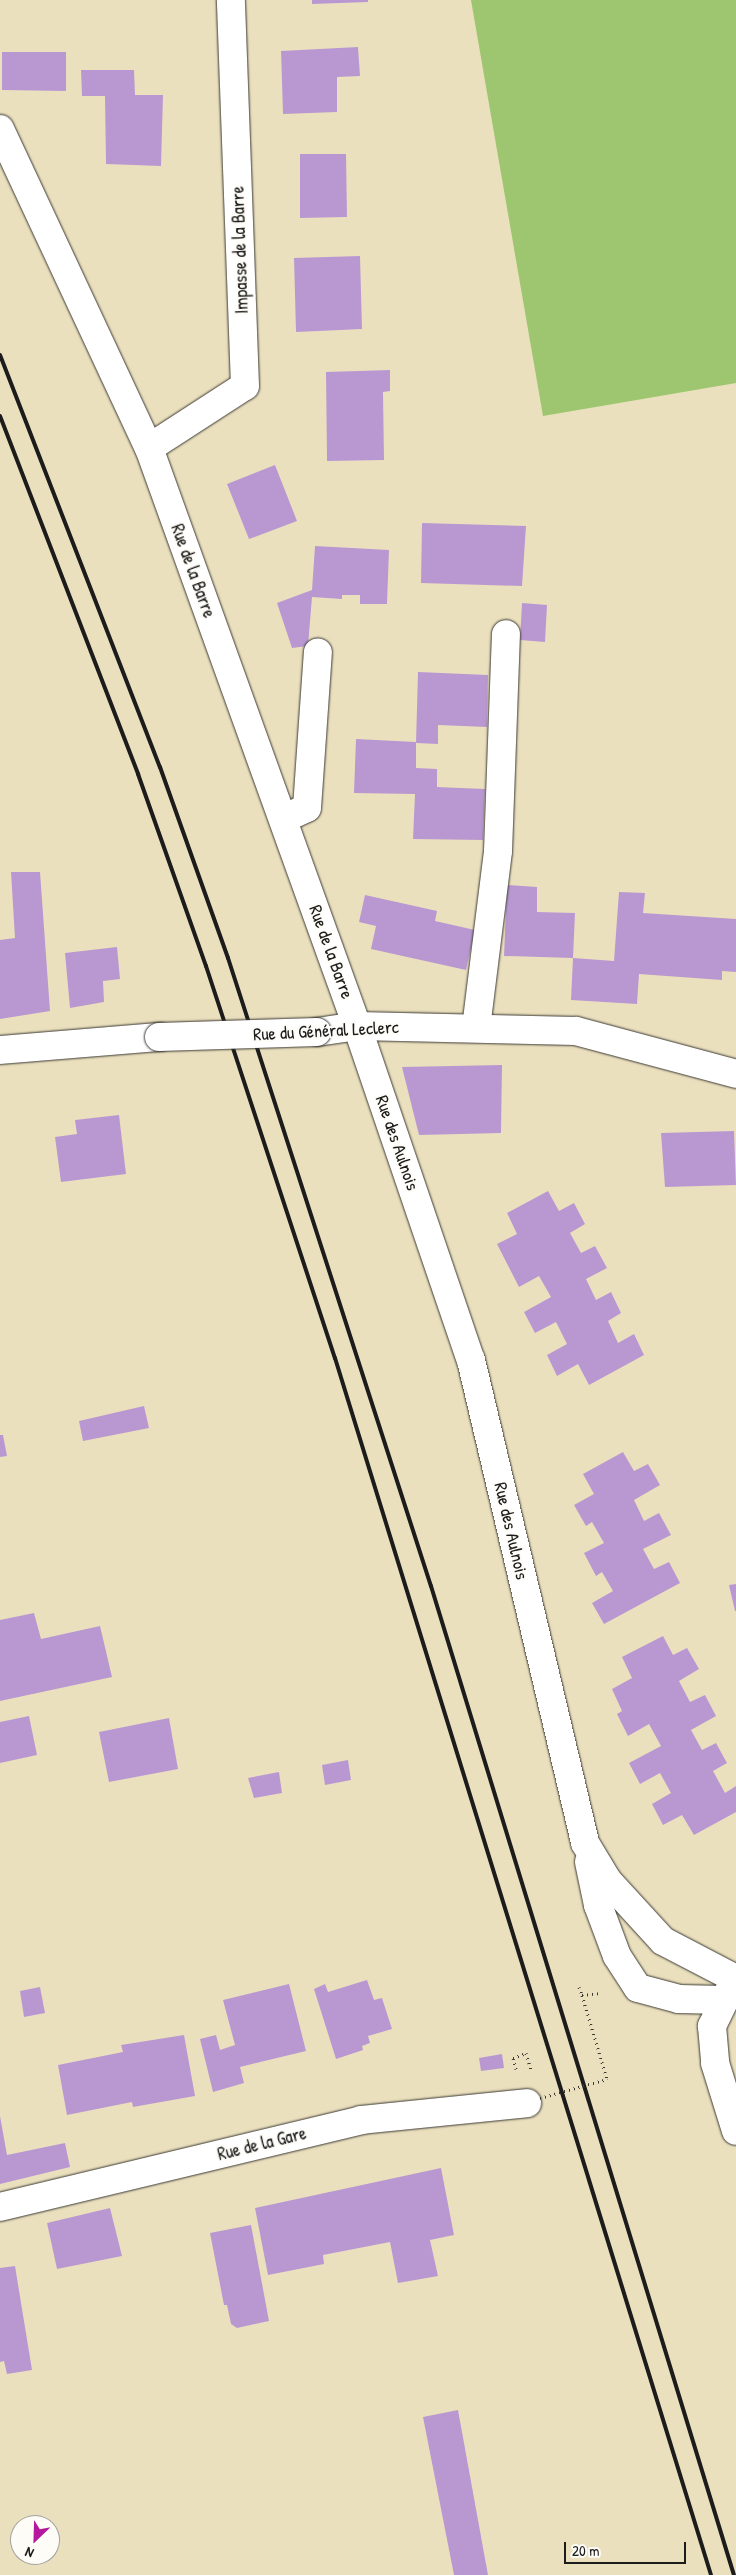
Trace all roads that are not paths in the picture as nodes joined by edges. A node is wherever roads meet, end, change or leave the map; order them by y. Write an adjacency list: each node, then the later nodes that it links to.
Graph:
1 (231, 0): 3 (street, Impasse de la Barre)
2 (0, 128): 3 (street, Rue de la Barre)
3 (149, 448): 6 (street, Rue de la Barre)
4 (506, 634): 8 (street)
5 (318, 652): 6 (street)
6 (283, 819): 7 (street, Rue de la Barre)
7 (357, 1026): 8 (street, Rue du Général Leclerc); 9 (street, Rue du Général Leclerc, bridge); 11 (street, Rue des Aulnois)
8 (476, 1028): 10 (street, Rue du Général Leclerc)
9 (0, 1050)
10 (736, 1074)
11 (585, 1842): 12 (street, Rue des Aulnois); 12 (street)
12 (732, 1986): 14 (street)
13 (534, 2100): 15 (street, Rue de la Gare)
14 (736, 2131)
15 (0, 2207)

